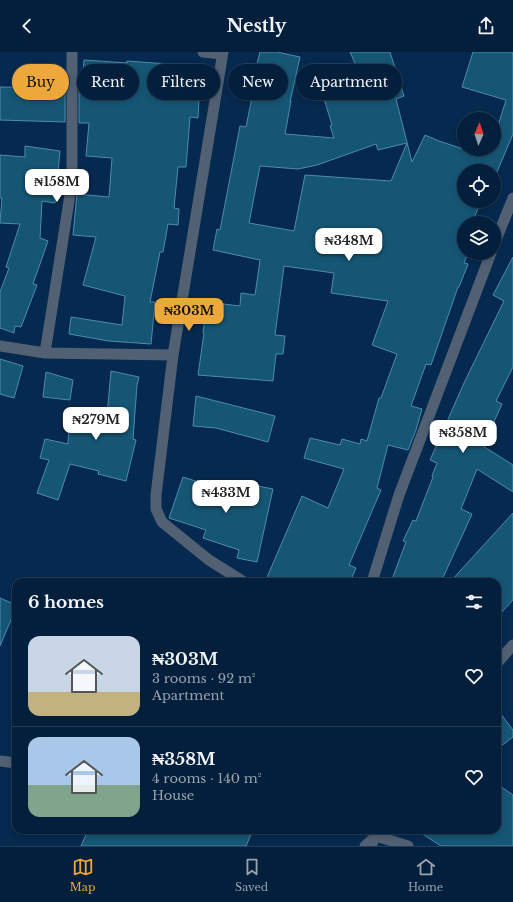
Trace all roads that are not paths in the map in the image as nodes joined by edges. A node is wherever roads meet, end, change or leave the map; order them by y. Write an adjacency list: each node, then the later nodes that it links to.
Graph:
1 (72, 52): 8 (street)
2 (203, 52): 3 (street)
3 (223, 53): 9 (street)
4 (513, 198): 5 (street)
5 (501, 228)
6 (488, 260): 11 (street)
7 (0, 346): 8 (street)
8 (45, 353): 9 (street)
9 (173, 355): 10 (street)
10 (238, 578)
11 (373, 578)
12 (513, 645): 13 (street)
13 (501, 658)
14 (0, 761): 15 (street)
15 (12, 762)
16 (375, 837): 17 (street); 18 (street)
17 (365, 846)
18 (408, 846)

